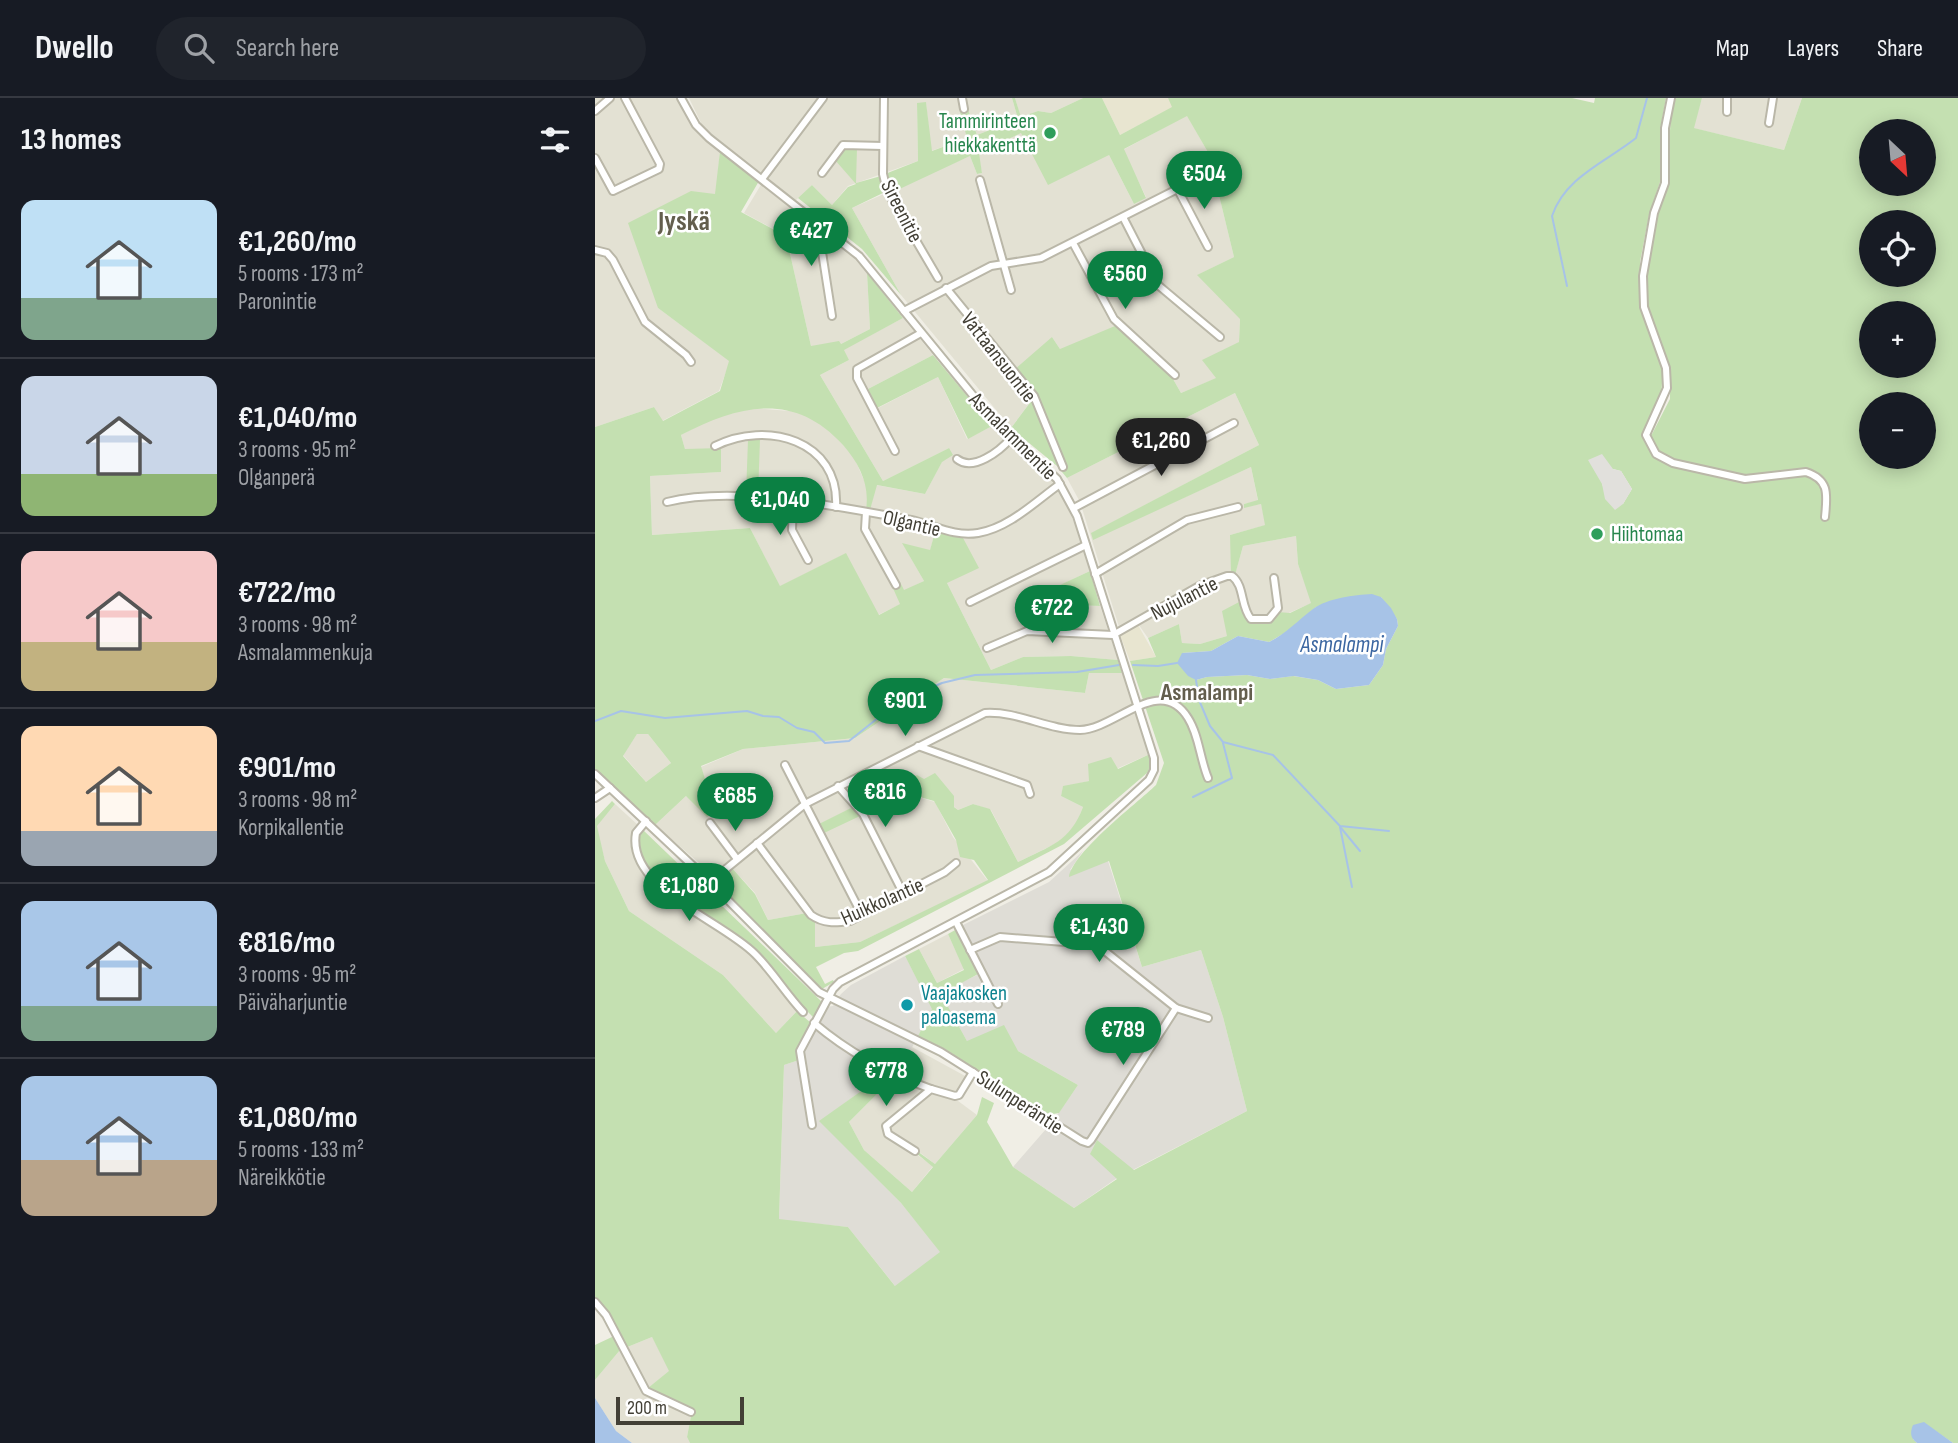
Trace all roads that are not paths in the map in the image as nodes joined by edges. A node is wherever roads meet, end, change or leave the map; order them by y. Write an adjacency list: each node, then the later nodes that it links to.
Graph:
1 (610, 98): 11 (street)
2 (625, 98): 16 (street)
3 (681, 98): 20 (street, Asmalammentie)
4 (823, 98): 20 (street)
5 (884, 98): 14 (street, Sireenitie)
6 (962, 98): 10 (street)
7 (1671, 98): 51 (street)
8 (1727, 98): 12 (street)
9 (1773, 98): 13 (street)
10 (964, 109)
11 (595, 111)
12 (1727, 112)
13 (1769, 123)
14 (883, 146): 17 (street); 29 (street, Sireenitie)
15 (595, 158): 16 (street)
16 (601, 171): 19 (street)
17 (822, 173)
18 (1209, 173): 22 (street)
19 (595, 176)
20 (762, 179): 24 (street, Asmalammentie)
21 (981, 180): 28 (street)
22 (1177, 188): 23 (street); 26 (street)
23 (1123, 216): 25 (street); 35 (street)
24 (823, 228): 32 (street, Asmalammentie); 33 (street)
25 (1073, 243): 28 (street); 37 (street)
26 (1207, 247)
27 (595, 250): 36 (street)
28 (1004, 262): 30 (street); 31 (street)
29 (938, 278)
30 (946, 288): 32 (street); 43 (street, Vattaansuontie)
31 (1011, 290)
32 (904, 311): 34 (street, Asmalammentie)
33 (832, 316)
34 (921, 333): 39 (street, Asmalammentie); 41 (street)
35 (1220, 337)
36 (691, 362)
37 (1175, 375)
38 (1234, 423): 49 (street)
39 (1011, 438): 42 (street); 44 (street, Asmalammentie)
40 (715, 446): 47 (street)
41 (895, 451)
42 (957, 459)
43 (1063, 467)
44 (1061, 484): 49 (street, Asmalammentie); 50 (street, Olgantie)
45 (793, 501): 46 (street, Olgantie); 47 (street, Olgantie); 53 (street)
46 (667, 502)
47 (836, 507): 50 (street, Olgantie)
48 (1238, 507): 54 (street)
49 (1074, 508): 52 (street, Asmalammentie)
50 (866, 513): 56 (street)
51 (1825, 517)
52 (1086, 545): 54 (street, Asmalammentie); 57 (street)
53 (808, 560)
54 (1095, 574): 58 (street, Asmalammentie)
55 (1274, 578): 58 (street, Nujulantie)
56 (896, 586)
57 (970, 602)
58 (1113, 635): 59 (street); 60 (street, Asmalammentie)
59 (987, 648)
60 (1138, 706): 61 (street); 64 (street); 78 (street, Asmalammentie)
61 (918, 746): 65 (street); 67 (street)
62 (785, 765): 69 (street)
63 (595, 774): 66 (street, Sulunperäntie)
64 (1208, 778)
65 (838, 786): 69 (street); 76 (street)
66 (610, 788): 68 (street); 70 (street, Sulunperäntie)
67 (1030, 794)
68 (595, 798)
69 (806, 804): 72 (street); 77 (street)
70 (646, 821): 75 (street, Sulunperäntie); 83 (street)
71 (710, 823): 73 (street)
72 (758, 843): 73 (street); 77 (street, Huikkolantie)
73 (737, 859): 75 (street)
74 (956, 863): 76 (street, Huikkolantie)
75 (710, 882): 80 (street, Sulunperäntie)
76 (903, 893): 77 (street, Huikkolantie)
77 (862, 915)
78 (956, 922): 79 (street); 80 (street, Asmalammentie)
79 (970, 950): 81 (street); 82 (street)
80 (828, 996): 85 (street); 86 (street, Sulunperäntie)
81 (998, 1004)
82 (1176, 1008): 84 (street); 86 (street, Sulunperäntie)
83 (803, 1012)
84 (1208, 1018)
85 (814, 1023): 87 (street); 88 (street)
86 (973, 1072): 87 (street)
87 (931, 1089): 89 (street)
88 (812, 1125)
89 (915, 1151)
90 (595, 1302): 91 (street)
91 (691, 1412)

